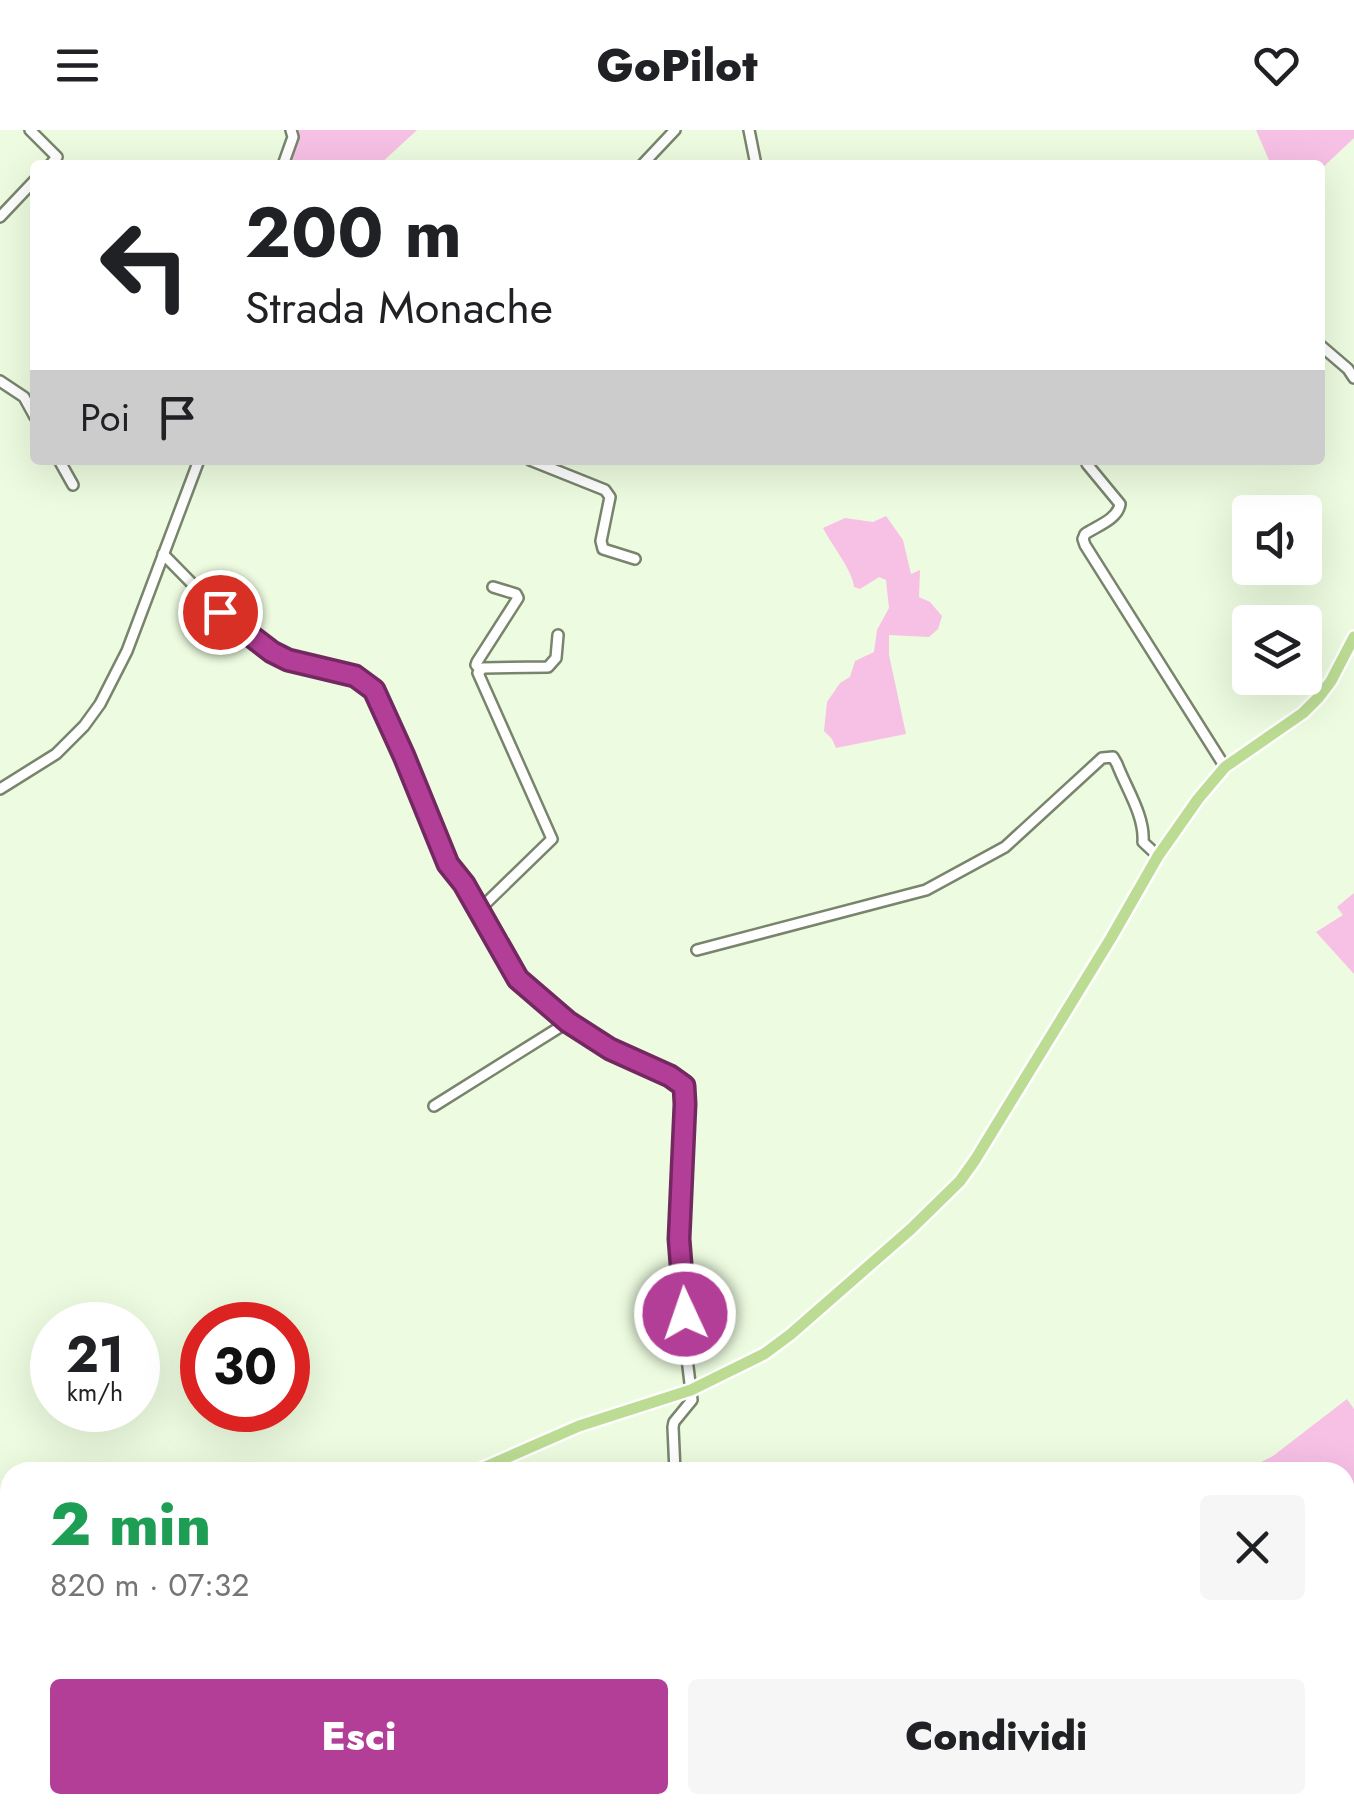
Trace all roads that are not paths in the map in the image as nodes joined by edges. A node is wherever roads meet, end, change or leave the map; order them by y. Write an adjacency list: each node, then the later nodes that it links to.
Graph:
1 (30, 130): 5 (street)
2 (291, 130): 6 (street)
3 (675, 130): 7 (street)
4 (749, 130): 8 (street)
5 (54, 160)
6 (285, 160)
7 (647, 160)
8 (755, 160)
9 (30, 185): 10 (street)
10 (0, 217)
11 (1325, 348): 12 (street)
12 (1354, 378)
13 (0, 381): 14 (street)
14 (30, 408)
15 (62, 465): 19 (street)
16 (197, 465): 20 (street)
17 (542, 465): 21 (street)
18 (1088, 465): 26 (street)
19 (74, 485)
20 (164, 554): 27 (street); 29 (street)
21 (635, 559)
22 (493, 587): 25 (street)
23 (558, 635): 25 (street)
24 (1354, 637): 26 (main road)
25 (480, 670): 29 (street)
26 (1225, 767): 28 (main road)
27 (0, 789)
28 (1158, 856): 30 (street); 33 (main road)
29 (479, 910): 31 (street)
30 (696, 950)
31 (568, 1022): 32 (street); 33 (street)
32 (434, 1106)
33 (691, 1390): 34 (main road); 35 (street)
34 (497, 1462)
35 (675, 1462)

